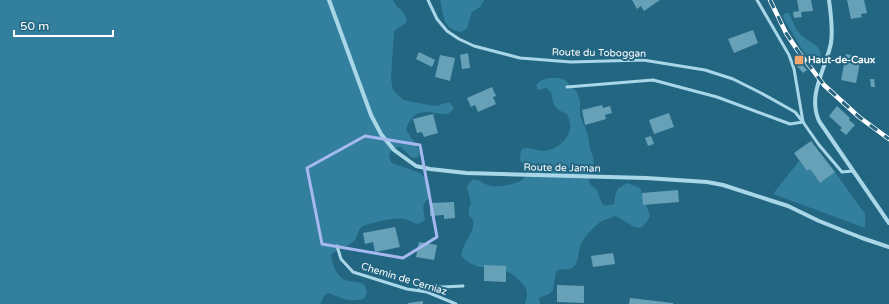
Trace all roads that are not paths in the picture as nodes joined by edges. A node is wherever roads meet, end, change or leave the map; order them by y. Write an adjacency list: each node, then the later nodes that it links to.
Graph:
1 (329, 0): 10 (street, Route de Jaman)
2 (428, 0): 6 (lane, Route du Toboggan)
3 (757, 0): 6 (lane)
4 (829, 0): 7 (street)
5 (567, 86): 6 (lane)
6 (803, 122): 7 (lane)
7 (853, 171): 8 (street)
8 (889, 223)
9 (337, 246): 12 (lane, Chemin de Cerniaz)
10 (889, 246)
11 (463, 286): 12 (lane)
12 (419, 290): 13 (lane, Chemin de Cerniaz)
13 (456, 304)

